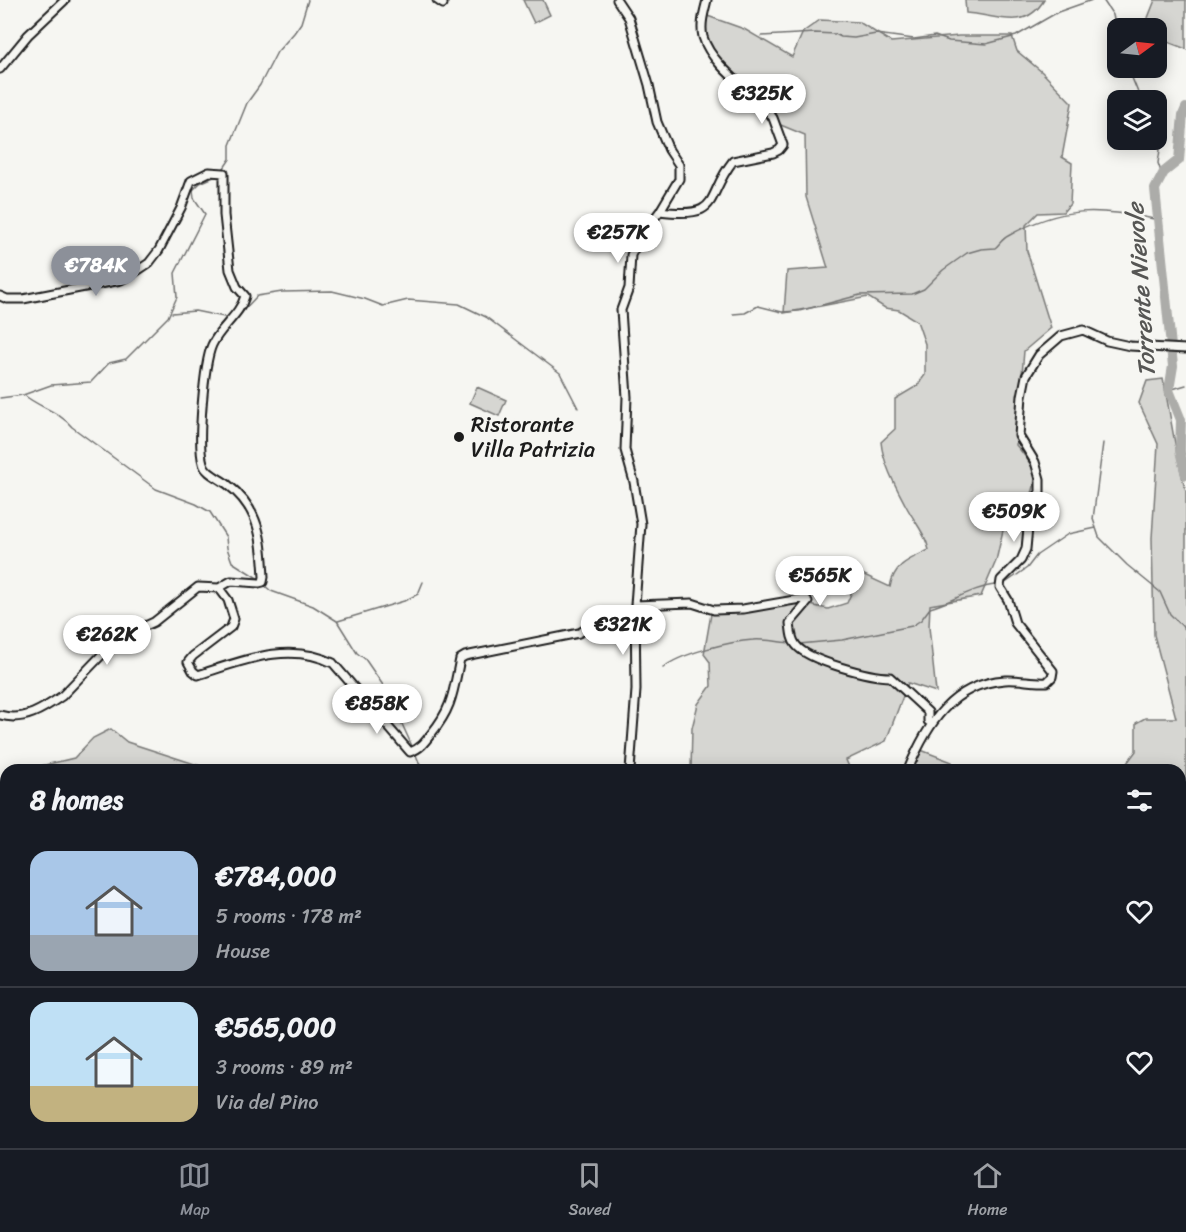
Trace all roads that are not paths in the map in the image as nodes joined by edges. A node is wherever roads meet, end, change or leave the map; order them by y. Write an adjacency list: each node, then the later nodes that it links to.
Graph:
1 (65, 0): 4 (street)
2 (617, 0): 5 (street)
3 (707, 0): 5 (street)
4 (0, 69)
5 (660, 211): 9 (street)
6 (0, 296): 8 (street)
7 (1182, 348): 12 (street)
8 (219, 588): 10 (street); 11 (street)
9 (635, 605): 10 (street); 12 (street)
10 (635, 618): 13 (street)
11 (0, 715)
12 (931, 723): 14 (street)
13 (630, 764)
14 (911, 764)

